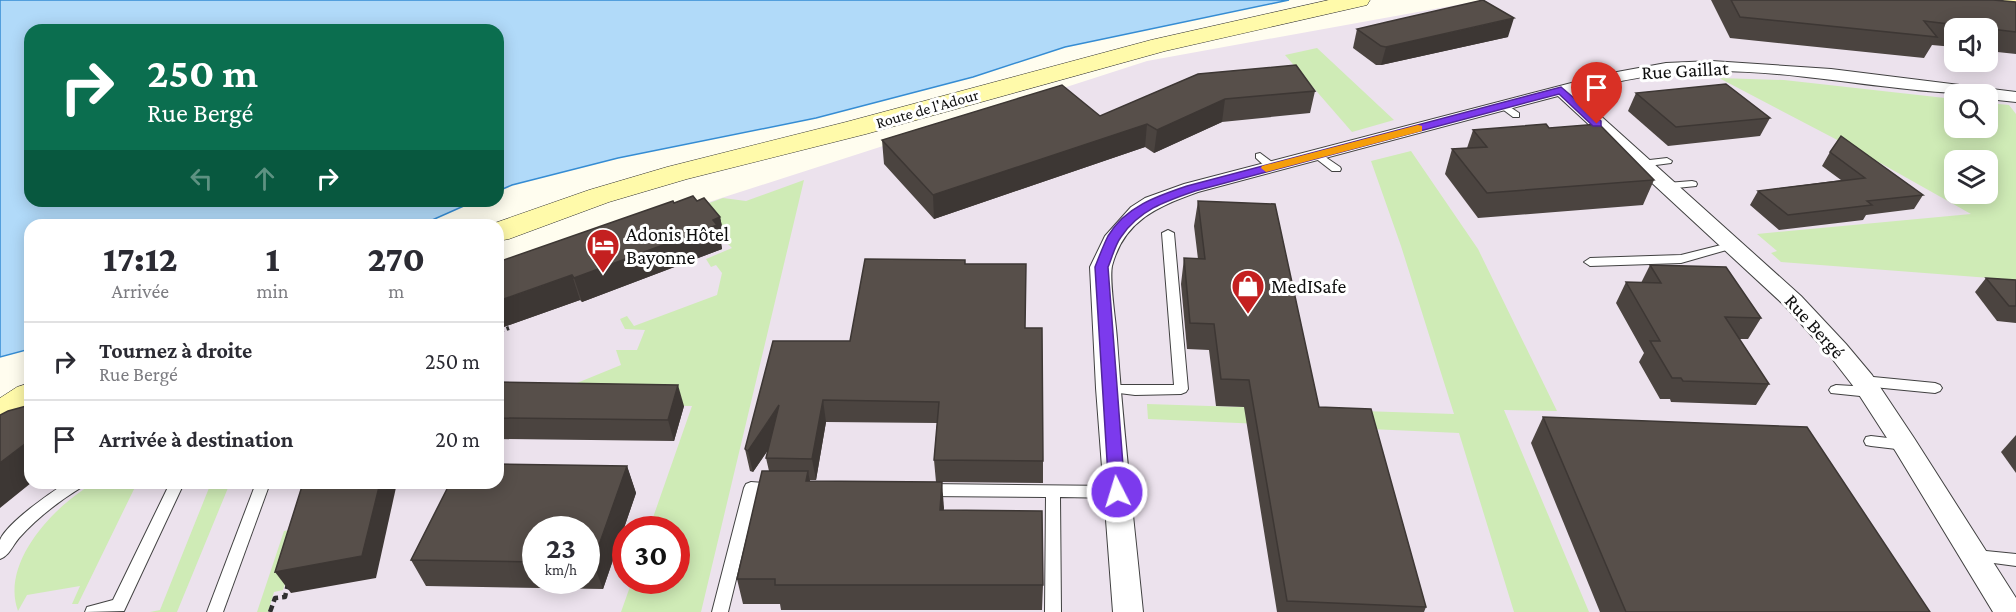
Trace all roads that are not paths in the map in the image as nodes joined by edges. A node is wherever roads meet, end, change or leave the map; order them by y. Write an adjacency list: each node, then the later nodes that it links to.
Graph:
1 (1359, 0): 10 (main road, Route de l'Adour)
2 (1561, 90): 3 (street, Rue Gaillat); 4 (street, Rue Gaillat); 6 (street, Rue Bergé)
3 (2016, 97)
4 (1318, 155): 7 (lane); 17 (street, Rue Gaillat)
5 (1666, 161): 6 (lane)
6 (1641, 164): 9 (street, Rue Bergé)
7 (1336, 169)
8 (1692, 184): 9 (lane)
9 (1667, 186): 12 (street, Rue Bergé)
10 (504, 230)
11 (1168, 233): 17 (lane)
12 (1732, 244): 13 (lane); 16 (street, Rue Bergé)
13 (1693, 256): 14 (lane); 15 (lane)
14 (1590, 262)
15 (1708, 268)
16 (1866, 387): 18 (lane); 19 (lane); 25 (street, Rue Bergé)
17 (1108, 388): 32 (street, Rue Gaillat)
18 (1935, 388)
19 (1836, 390)
20 (24, 396): 22 (main road)
21 (24, 398): 23 (main road)
22 (0, 406)
23 (0, 416)
24 (1871, 441): 25 (lane)
25 (1905, 445): 34 (street, Rue Bergé)
26 (786, 488): 38 (lane)
27 (69, 489): 33 (lane)
28 (174, 489): 36 (lane)
29 (260, 489): 37 (lane)
30 (914, 489): 31 (lane)
31 (1053, 491): 32 (lane); 39 (lane)
32 (1117, 492): 40 (street, Rue Gaillat)
33 (0, 553)
34 (1975, 556): 35 (lane); 41 (street, Rue Bergé)
35 (2016, 560)
36 (93, 612)
37 (215, 612)
38 (720, 612)
39 (1053, 612)
40 (1128, 612)
41 (2009, 612)

